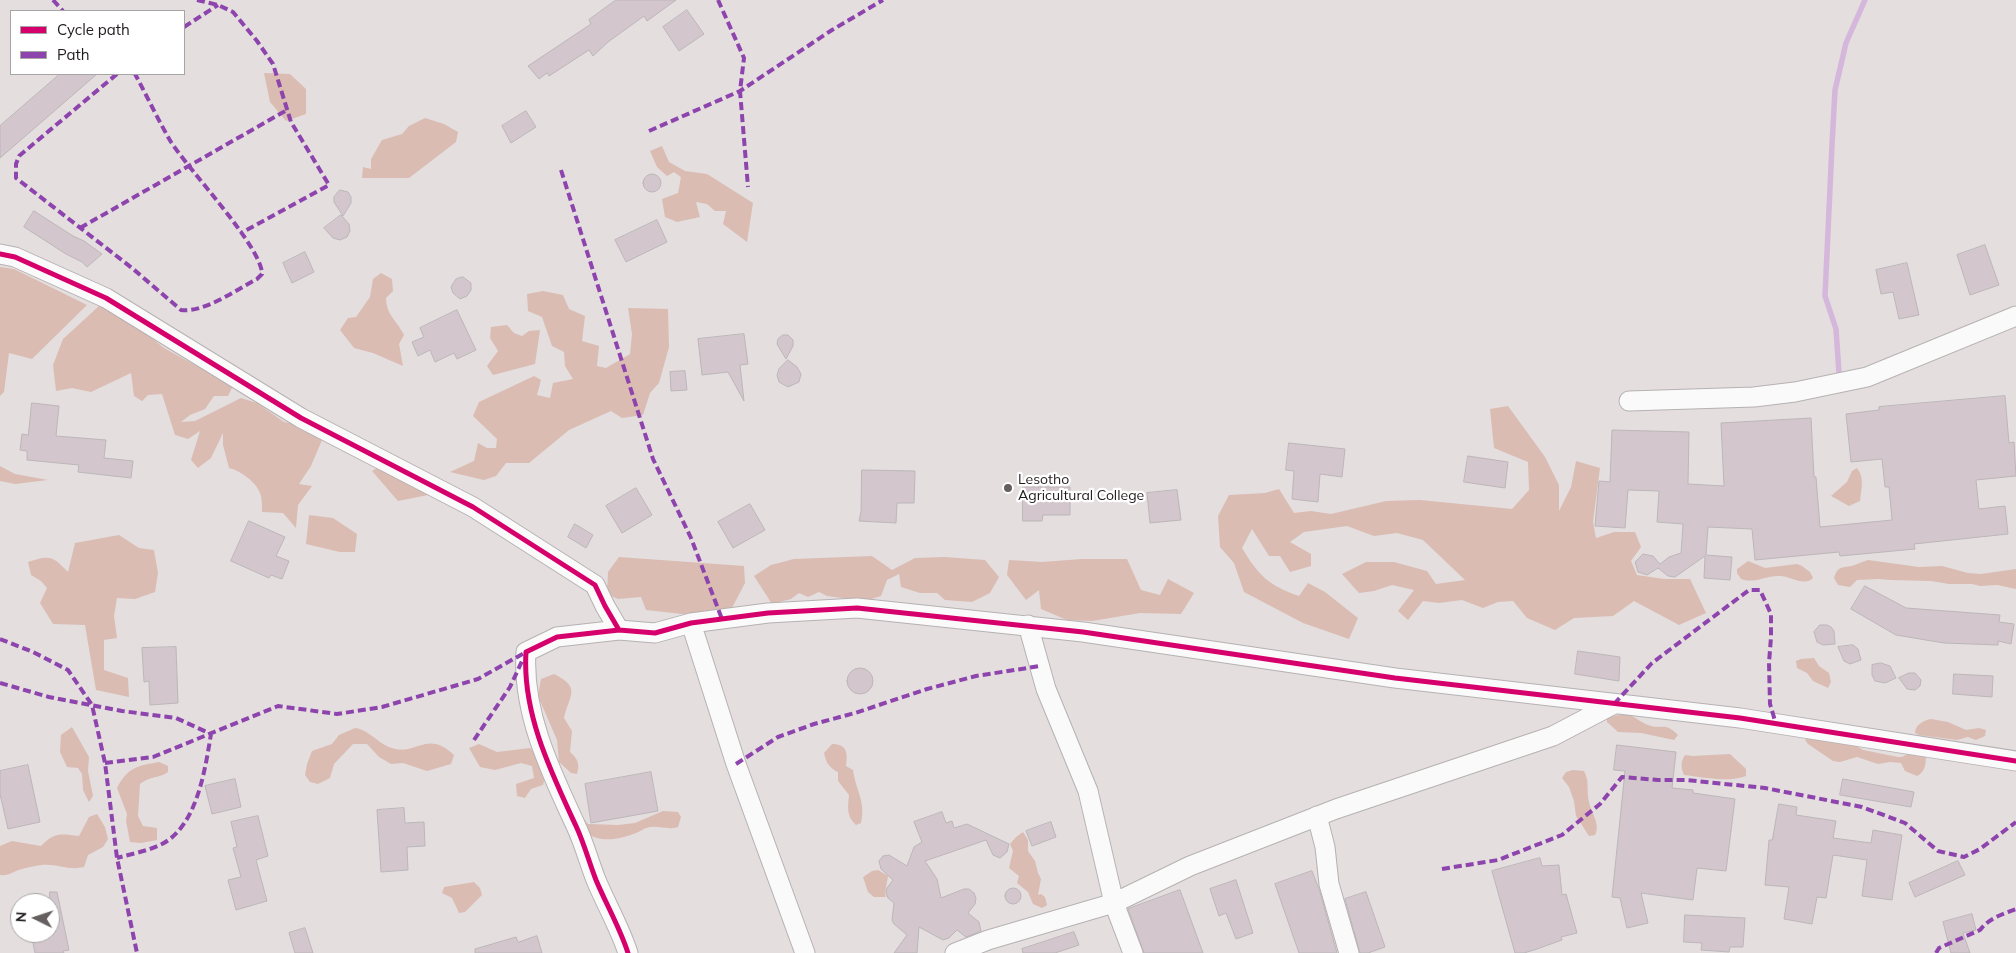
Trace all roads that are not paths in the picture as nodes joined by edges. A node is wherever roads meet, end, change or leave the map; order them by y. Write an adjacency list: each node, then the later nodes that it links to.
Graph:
1 (0, 254): 6 (street)
2 (2016, 316): 3 (street)
3 (1629, 401)
4 (691, 623): 5 (street); 6 (street); 12 (street)
5 (1028, 625): 7 (street); 10 (street)
6 (619, 630): 11 (street)
7 (1614, 704): 8 (street); 9 (street)
8 (2016, 761)
9 (1317, 816): 10 (street); 15 (street)
10 (1114, 903): 13 (street); 14 (street)
11 (628, 953)
12 (805, 953)
13 (955, 953)
14 (1133, 953)
15 (1349, 953)

